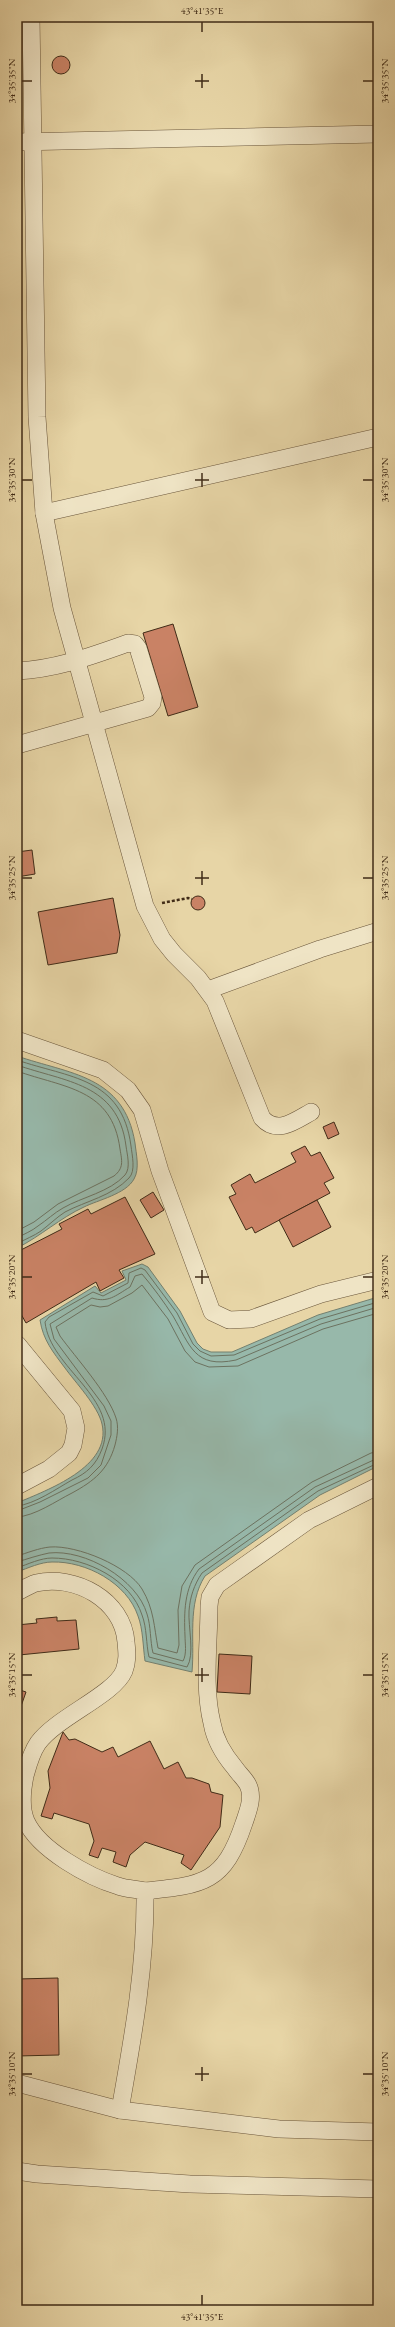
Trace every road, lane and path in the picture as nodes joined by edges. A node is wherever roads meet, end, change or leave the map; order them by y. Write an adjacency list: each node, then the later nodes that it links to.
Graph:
1 (31, 17): 4 (street)
2 (378, 134): 4 (street)
3 (17, 142): 4 (street)
4 (34, 142): 6 (street)
5 (378, 437): 6 (street)
6 (44, 513): 7 (street)
7 (76, 661): 8 (street); 9 (street); 9 (street)
8 (17, 670)
9 (93, 724): 10 (street); 12 (street)
10 (17, 745)
11 (192, 899): 12 (path)
12 (145, 906): 14 (street)
13 (378, 931): 14 (street)
14 (208, 990): 16 (street)
15 (17, 1040): 17 (street)
16 (311, 1112)
17 (378, 1280)
18 (17, 1344): 19 (street)
19 (17, 1486)
20 (378, 1486): 22 (street)
21 (17, 1592): 22 (street)
22 (145, 1891): 24 (street)
23 (17, 2083): 24 (street)
24 (120, 2110): 25 (street)
25 (378, 2132)
26 (17, 2171): 27 (street)
27 (378, 2189)

